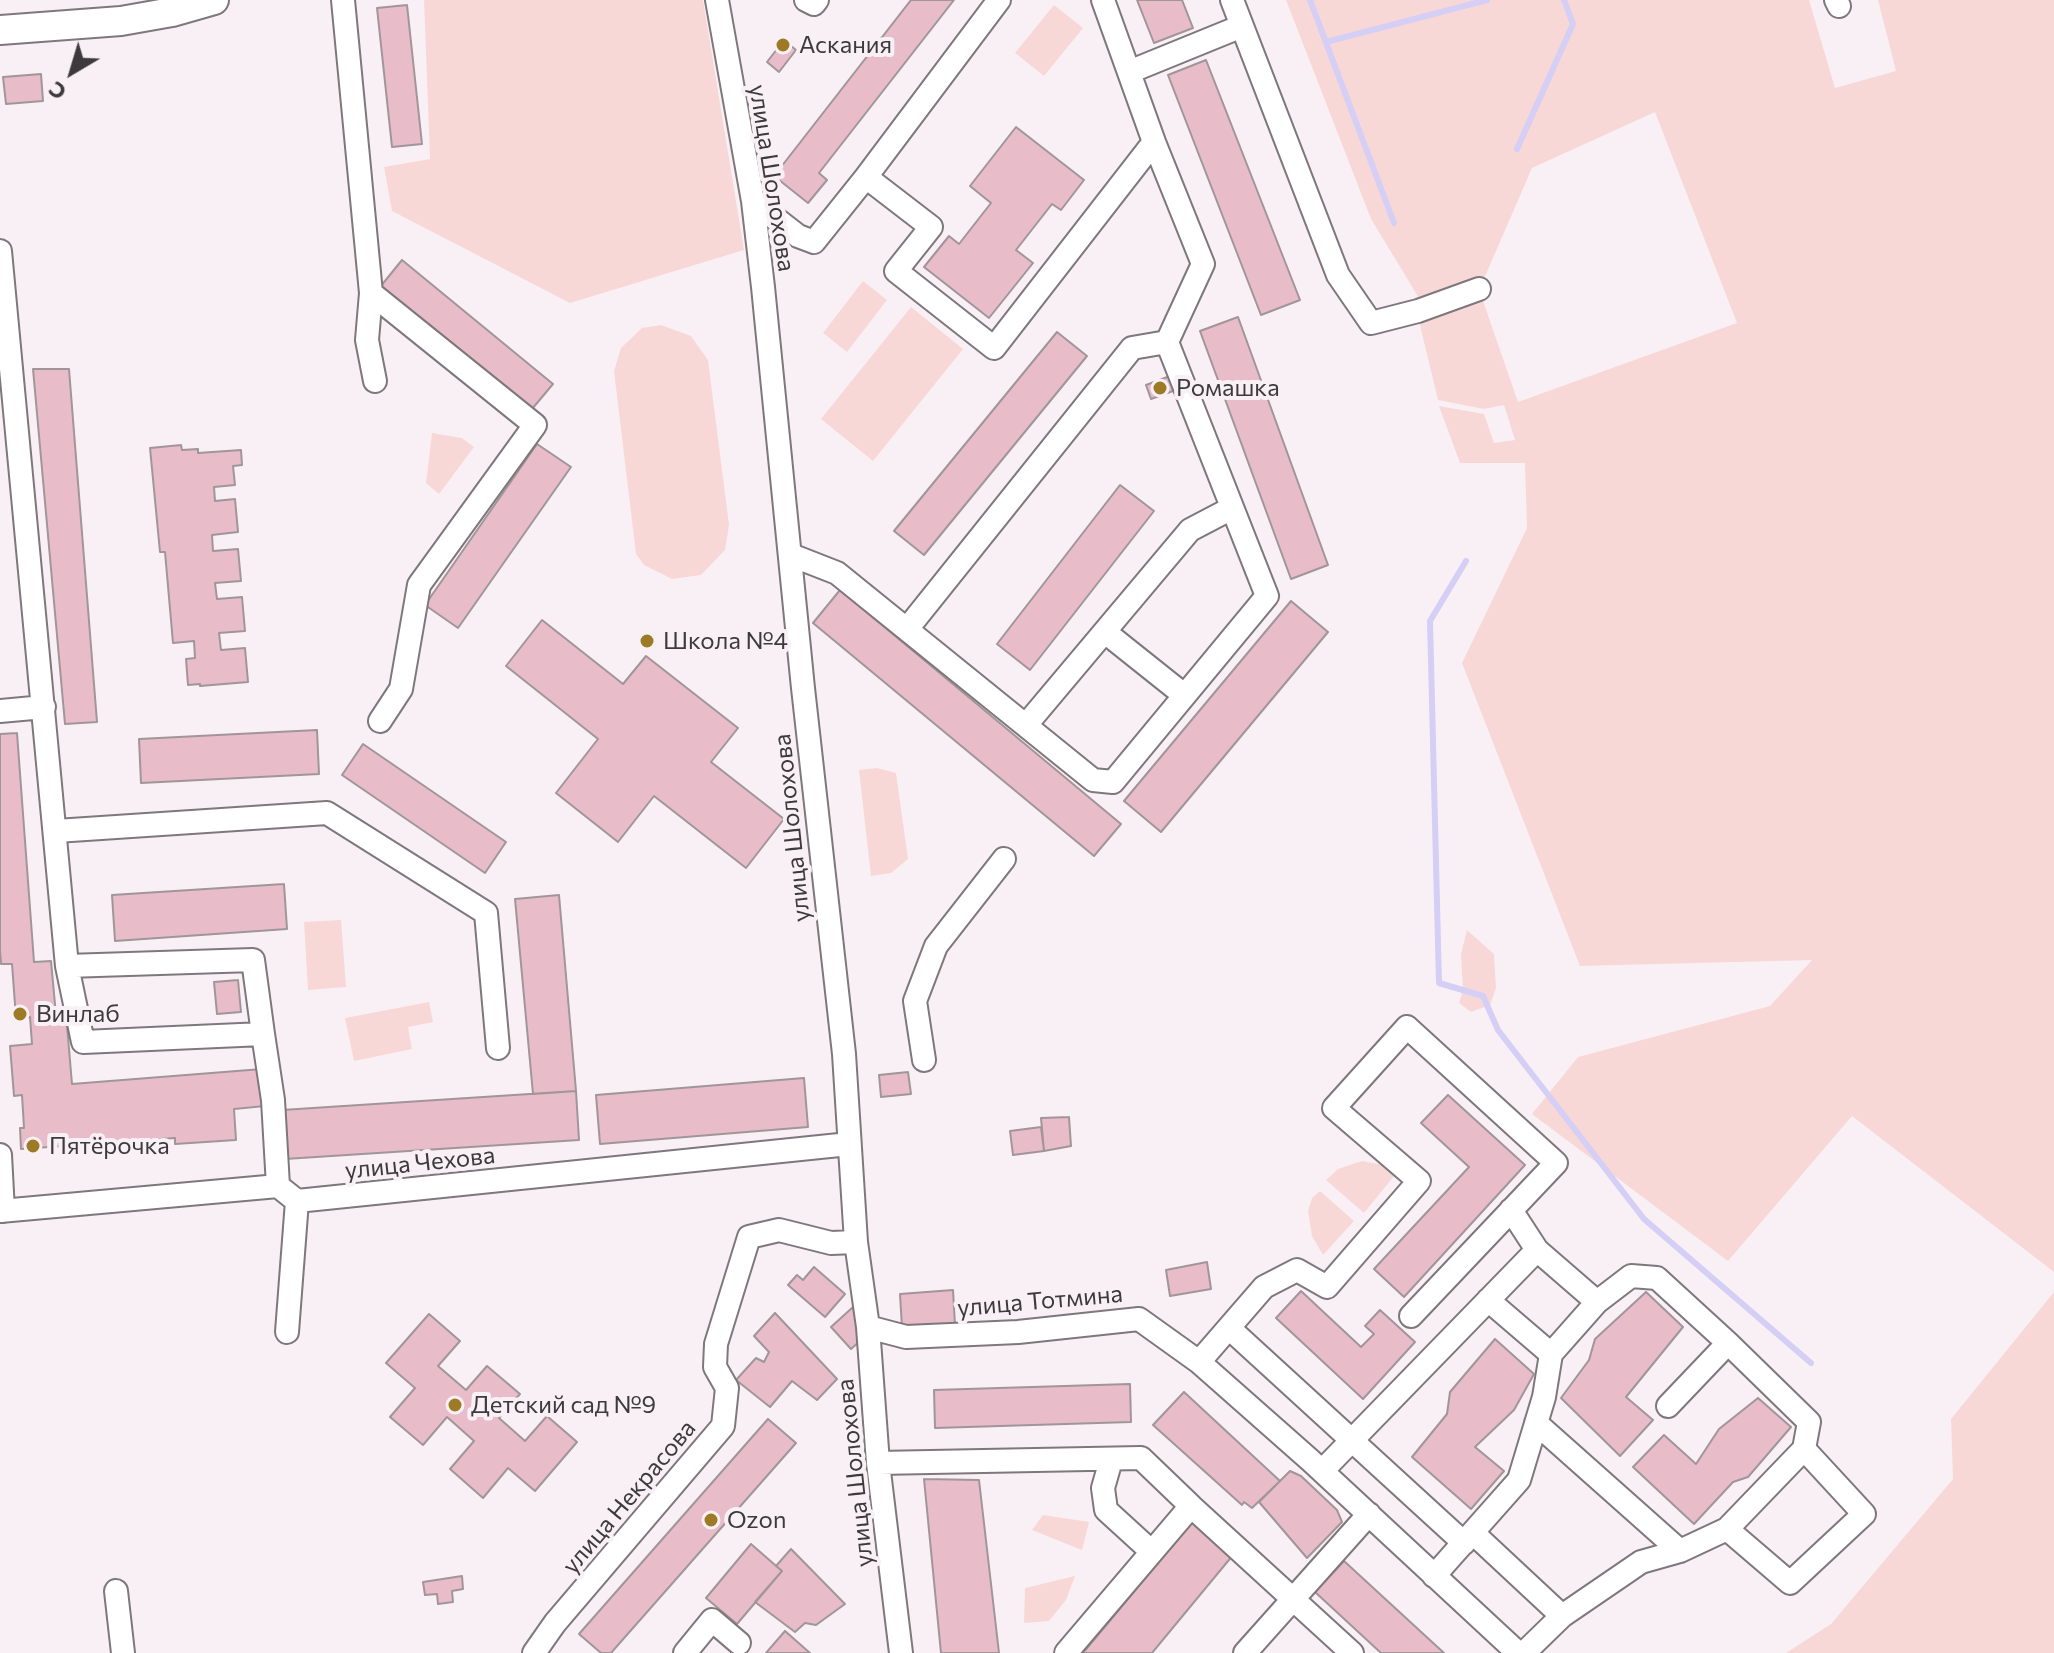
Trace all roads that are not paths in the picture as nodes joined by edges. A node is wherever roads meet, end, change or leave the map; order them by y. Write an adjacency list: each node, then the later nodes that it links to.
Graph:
1 (214, 0): 10 (main road)
2 (343, 0): 17 (street)
3 (717, 0): 14 (street, улица Шолохова)
4 (806, 0): 5 (street)
5 (817, 0)
6 (999, 0): 13 (street)
7 (1103, 0): 11 (street)
8 (1232, 0): 9 (street)
9 (1242, 26): 11 (street); 16 (street)
10 (0, 30)
11 (1129, 72): 12 (street)
12 (1154, 142): 13 (street); 18 (street)
13 (866, 177): 14 (street)
14 (753, 201): 22 (street, улица Шолохова)
15 (0, 251): 20 (street)
16 (1479, 289)
17 (371, 293): 19 (street); 28 (street)
18 (1167, 342): 21 (street); 23 (street)
19 (375, 381)
20 (8, 414): 26 (street)
21 (1232, 508): 24 (street); 25 (street)
22 (791, 555): 23 (street); 36 (street, улица Шолохова)
23 (907, 629): 29 (street)
24 (1105, 632): 25 (street); 29 (street)
25 (1184, 695): 29 (street)
26 (44, 707): 27 (street); 30 (street)
27 (0, 711)
28 (380, 721)
29 (1026, 725)
30 (56, 831): 32 (street); 34 (street)
31 (1004, 859): 35 (street)
32 (67, 966): 33 (street); 33 (street)
33 (263, 1034): 38 (street)
34 (498, 1048)
35 (924, 1060)
36 (849, 1144): 39 (street, улица Чехова); 42 (street, улица Шолохова)
37 (0, 1155): 41 (street)
38 (278, 1186): 39 (street); 41 (street)
39 (297, 1201): 49 (street)
40 (1511, 1210): 43 (street); 46 (street); 48 (street)
41 (1, 1211)
42 (856, 1242): 47 (street, улица Шолохова); 72 (street, улица Некрасова)
43 (1537, 1250): 44 (street); 45 (street)
44 (1488, 1300): 51 (street); 55 (street)
45 (1597, 1302): 50 (street); 51 (street)
46 (1411, 1316)
47 (868, 1327): 52 (street, улица Тотмина); 58 (street, улица Шолохова)
48 (1229, 1328): 52 (street); 55 (street)
49 (287, 1332)
50 (1728, 1343): 53 (street); 56 (street)
51 (1551, 1354): 54 (street)
52 (1199, 1362): 59 (street, улица Тотмина)
53 (1668, 1406)
54 (1536, 1423): 63 (street); 64 (street)
55 (1352, 1441): 59 (street); 63 (street)
56 (1804, 1449): 62 (street); 62 (street)
57 (1111, 1460): 58 (street); 60 (street); 65 (street)
58 (878, 1463): 74 (street, улица Шолохова)
59 (1316, 1466): 61 (street, улица Тотмина)
60 (1191, 1506): 65 (street); 68 (street)
61 (1369, 1514): 66 (street, улица Тотмина); 68 (street)
62 (1727, 1529): 64 (street)
63 (1468, 1538): 66 (street); 69 (street)
64 (1680, 1551): 69 (street)
65 (1152, 1552): 75 (street)
66 (1434, 1576): 78 (street, улица Тотмина)
67 (116, 1591): 71 (street)
68 (1292, 1598): 76 (street); 77 (street)
69 (1562, 1616): 78 (street)
70 (741, 1641): 73 (street)
71 (123, 1653)
72 (534, 1653)
73 (685, 1653)
74 (901, 1653)
75 (1066, 1653)
76 (1245, 1653)
77 (1352, 1653)
78 (1521, 1653)

